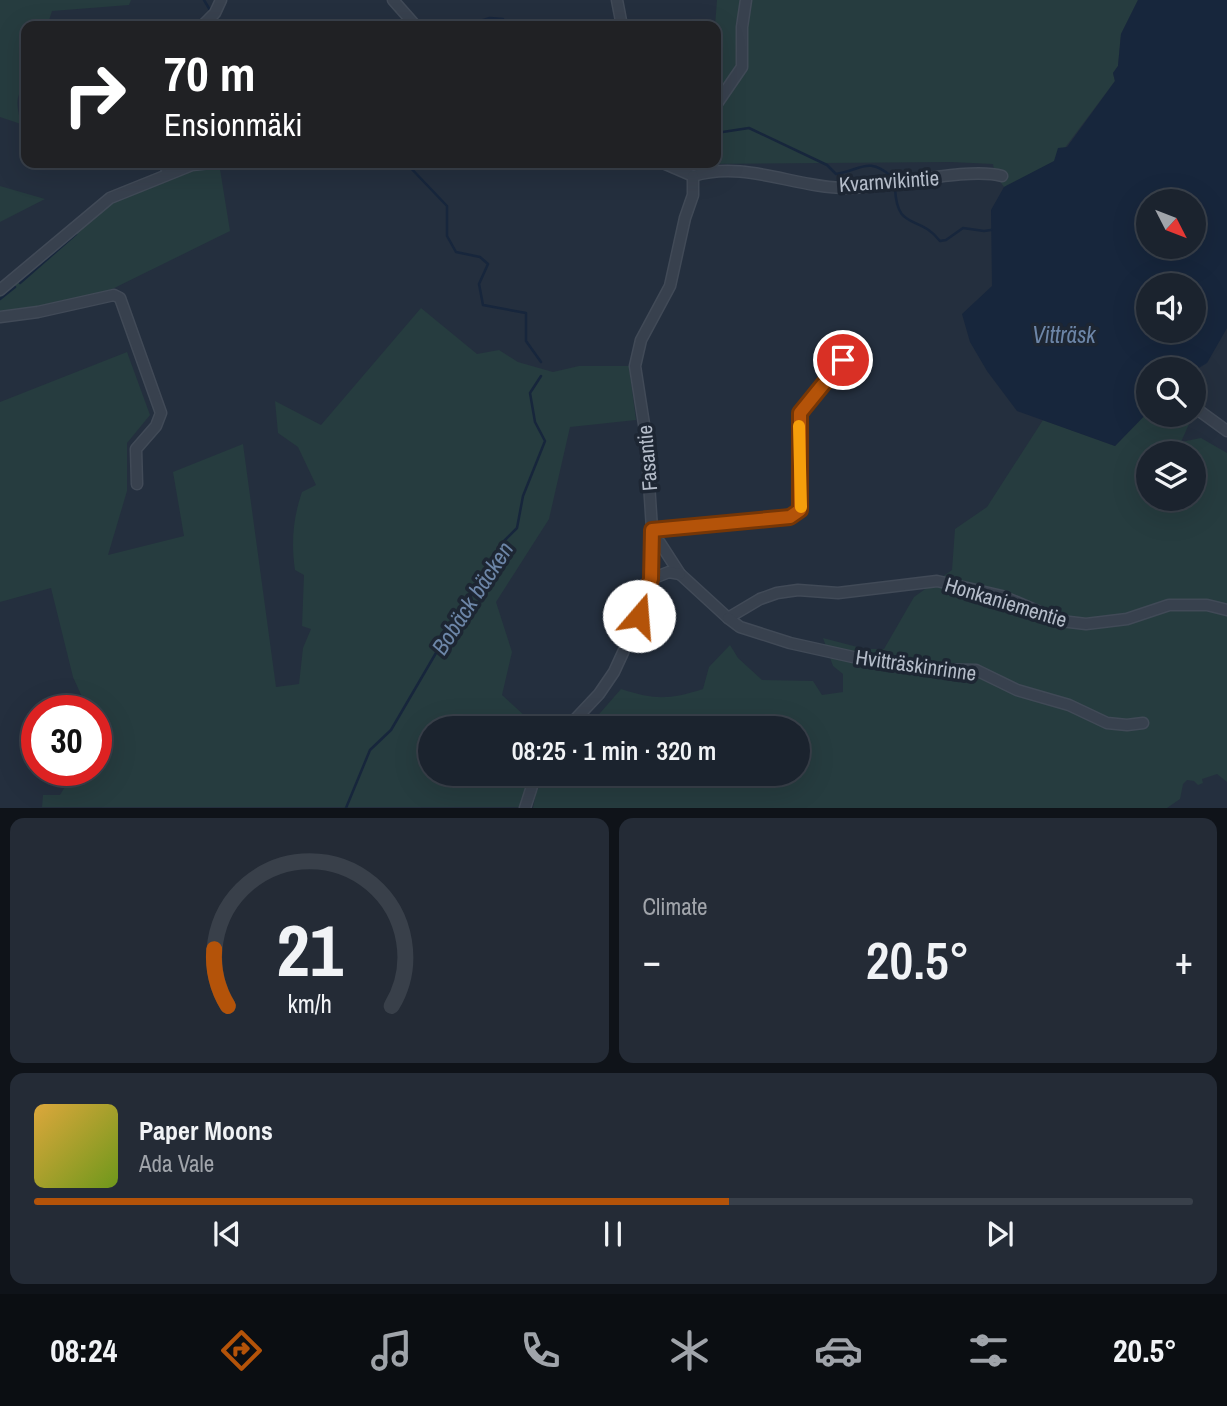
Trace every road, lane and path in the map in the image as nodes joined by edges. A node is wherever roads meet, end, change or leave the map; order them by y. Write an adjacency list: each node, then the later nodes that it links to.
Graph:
1 (221, 0): 5 (street)
2 (393, 0): 6 (street)
3 (617, 0): 7 (street)
4 (746, 0): 8 (street)
5 (207, 21)
6 (412, 21)
7 (621, 21)
8 (721, 98)
9 (166, 168): 12 (street)
10 (184, 168): 12 (street)
11 (678, 168): 13 (street)
12 (168, 174): 15 (street)
13 (693, 176): 14 (street, Kvarnvikintie); 21 (street, Fasantie)
14 (1002, 176)
15 (0, 290)
16 (0, 317): 20 (street)
17 (843, 360): 21 (street)
18 (1206, 416): 19 (street)
19 (1227, 431)
20 (137, 484)
21 (652, 533): 22 (street); 23 (street, Fasantie)
22 (680, 574): 23 (street); 25 (street)
23 (651, 579): 26 (street, Fasantie)
24 (1227, 610): 25 (street, Honkaniementie)
25 (728, 618): 27 (street, Hvitträskinrinne)
26 (578, 716)
27 (1143, 723)
28 (532, 786): 29 (street)
29 (525, 807)

